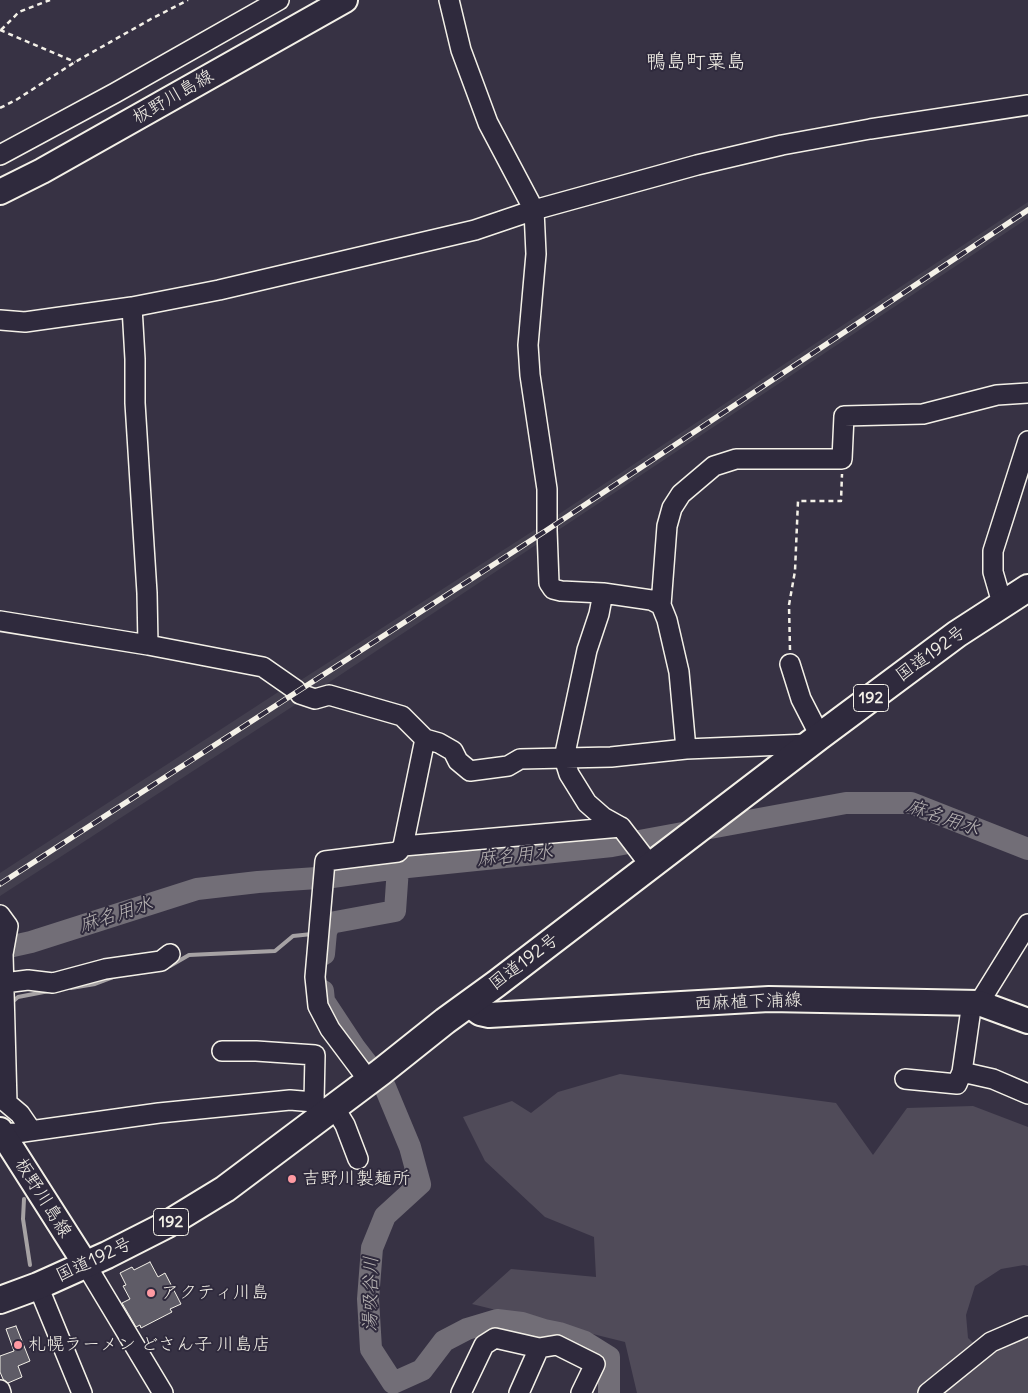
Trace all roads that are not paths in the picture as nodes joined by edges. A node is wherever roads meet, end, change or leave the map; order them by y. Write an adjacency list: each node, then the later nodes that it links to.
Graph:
1 (279, 0): 5 (street)
2 (345, 0): 6 (main road, 板野川島線)
3 (449, 0): 7 (street)
4 (1028, 104): 7 (street)
5 (0, 155)
6 (0, 192)
7 (534, 210): 8 (street); 13 (street)
8 (132, 307): 9 (street); 17 (street)
9 (0, 320)
10 (1028, 393): 15 (street)
11 (1028, 440): 14 (street)
12 (1028, 588): 14 (highway, 国道192号 / 192)
13 (603, 593): 15 (street); 22 (street)
14 (1002, 603): 20 (highway, 国道192号 / 192)
15 (661, 606): 21 (street)
16 (0, 621): 17 (street)
17 (148, 645): 19 (street)
18 (790, 664): 20 (street)
19 (425, 739): 22 (street); 24 (street)
20 (814, 740): 21 (street); 25 (highway, 国道192号 / 192)
21 (686, 749): 22 (street)
22 (564, 758): 23 (street)
23 (624, 830): 24 (street); 25 (street)
24 (403, 846): 35 (street)
25 (645, 858): 31 (highway, 国道192号 / 192)
26 (4, 921): 29 (street)
27 (1027, 927): 30 (street)
28 (170, 954): 29 (street)
29 (4, 984): 39 (street)
30 (979, 1003): 31 (main road, 西麻植下浦線); 32 (main road, 西麻植下浦線); 34 (street)
31 (468, 1004): 35 (highway, 国道192号 / 192)
32 (1028, 1021)
33 (222, 1051): 38 (street)
34 (962, 1072): 36 (street); 37 (street)
35 (374, 1078): 38 (highway, 国道192号 / 192)
36 (905, 1079)
37 (1028, 1094)
38 (325, 1107): 39 (street); 41 (street); 42 (highway, 国道192号 / 192)
39 (31, 1130): 40 (street)
40 (1, 1133): 42 (main road, 板野川島線)
41 (358, 1159)
42 (86, 1265): 43 (highway, 国道192号 / 192); 47 (street)
43 (38, 1286): 44 (highway, 国道192号 / 192); 48 (street)
44 (0, 1300)
45 (1028, 1326): 52 (street)
46 (539, 1348): 49 (street); 50 (street); 51 (street)
47 (158, 1392)
48 (82, 1393)
49 (461, 1393)
50 (519, 1393)
51 (581, 1393)
52 (928, 1393)

